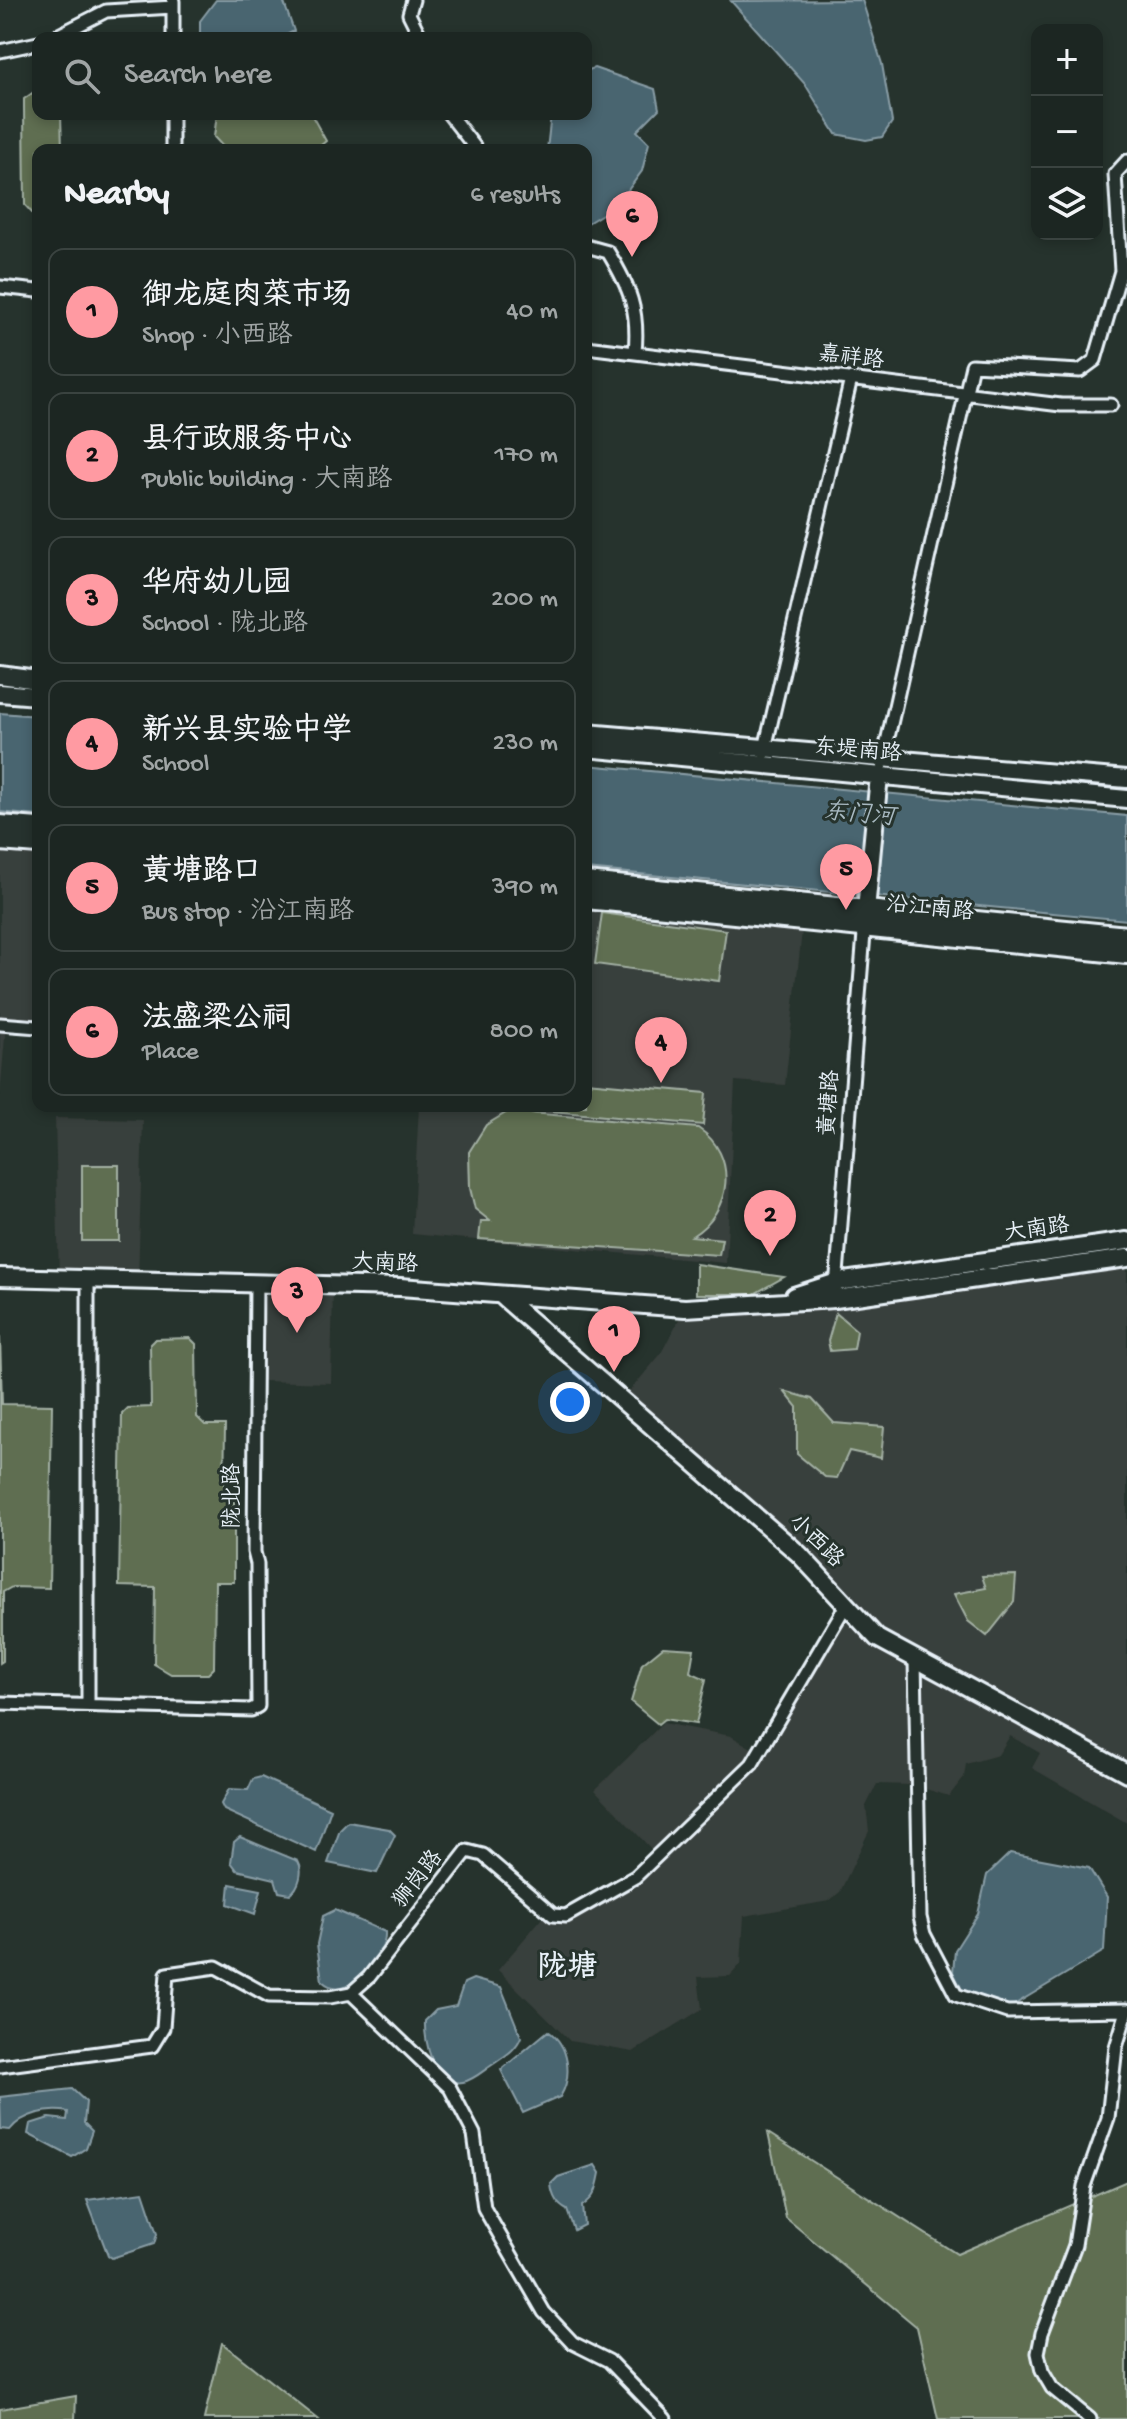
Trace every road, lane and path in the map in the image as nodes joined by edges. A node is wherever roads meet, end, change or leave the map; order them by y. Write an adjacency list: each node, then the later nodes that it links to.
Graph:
1 (413, 0): 5 (street)
2 (173, 4): 3 (street); 4 (street)
3 (65, 32)
4 (173, 32)
5 (418, 32)
6 (32, 44): 7 (street)
7 (0, 51)
8 (172, 120): 10 (street)
9 (454, 120): 11 (street)
10 (172, 144)
11 (472, 144)
12 (1127, 161): 19 (street)
13 (592, 248): 17 (street)
14 (0, 287): 15 (street)
15 (32, 290)
16 (592, 348): 17 (street, 嘉祥路)
17 (635, 352): 18 (street, 嘉祥路)
18 (851, 379): 19 (street, 嘉祥路); 27 (street)
19 (965, 394): 20 (street, 嘉祥路); 28 (street)
20 (1111, 405)
21 (0, 675): 22 (street)
22 (32, 679)
23 (0, 693): 24 (street)
24 (32, 696)
25 (592, 734): 27 (street, 东堤南路)
26 (592, 748): 27 (street, 东堤南路)
27 (763, 757): 28 (street, 东堤南路)
28 (881, 768): 29 (street, 东堤南路); 30 (street, 东堤南路); 37 (street)
29 (1127, 779)
30 (1127, 799)
31 (0, 825): 32 (main road)
32 (32, 828)
33 (0, 841): 34 (main road)
34 (32, 844)
35 (592, 883): 37 (main road, 沿江南路)
36 (592, 899): 37 (main road, 沿江南路)
37 (866, 919): 38 (main road, 沿江南路); 39 (main road, 沿江南路); 47 (street, 黄塘路)
38 (1127, 936)
39 (1127, 954)
40 (0, 1024): 41 (street)
41 (32, 1027)
42 (1127, 1241): 47 (street, 大南路)
43 (1127, 1258): 49 (street, 大南路)
44 (0, 1277): 45 (street, 大南路)
45 (88, 1279): 46 (street, 大南路); 54 (street)
46 (256, 1282): 48 (street, 大南路); 54 (street, 陇北路)
47 (837, 1282): 49 (street, 黄塘路); 50 (street, 大南路)
48 (502, 1296): 50 (street, 大南路); 51 (street, 小西路)
49 (835, 1299): 50 (street, 大南路)
50 (766, 1306)
51 (846, 1605): 52 (street, 小西路); 56 (street, 狮岗路)
52 (915, 1660): 55 (street, 小西路); 57 (street)
53 (0, 1703): 54 (street)
54 (88, 1704)
55 (1127, 1773)
56 (351, 1993): 58 (street); 59 (street)
57 (1127, 2011): 60 (street)
58 (0, 2066)
59 (665, 2419)
60 (1090, 2419)

